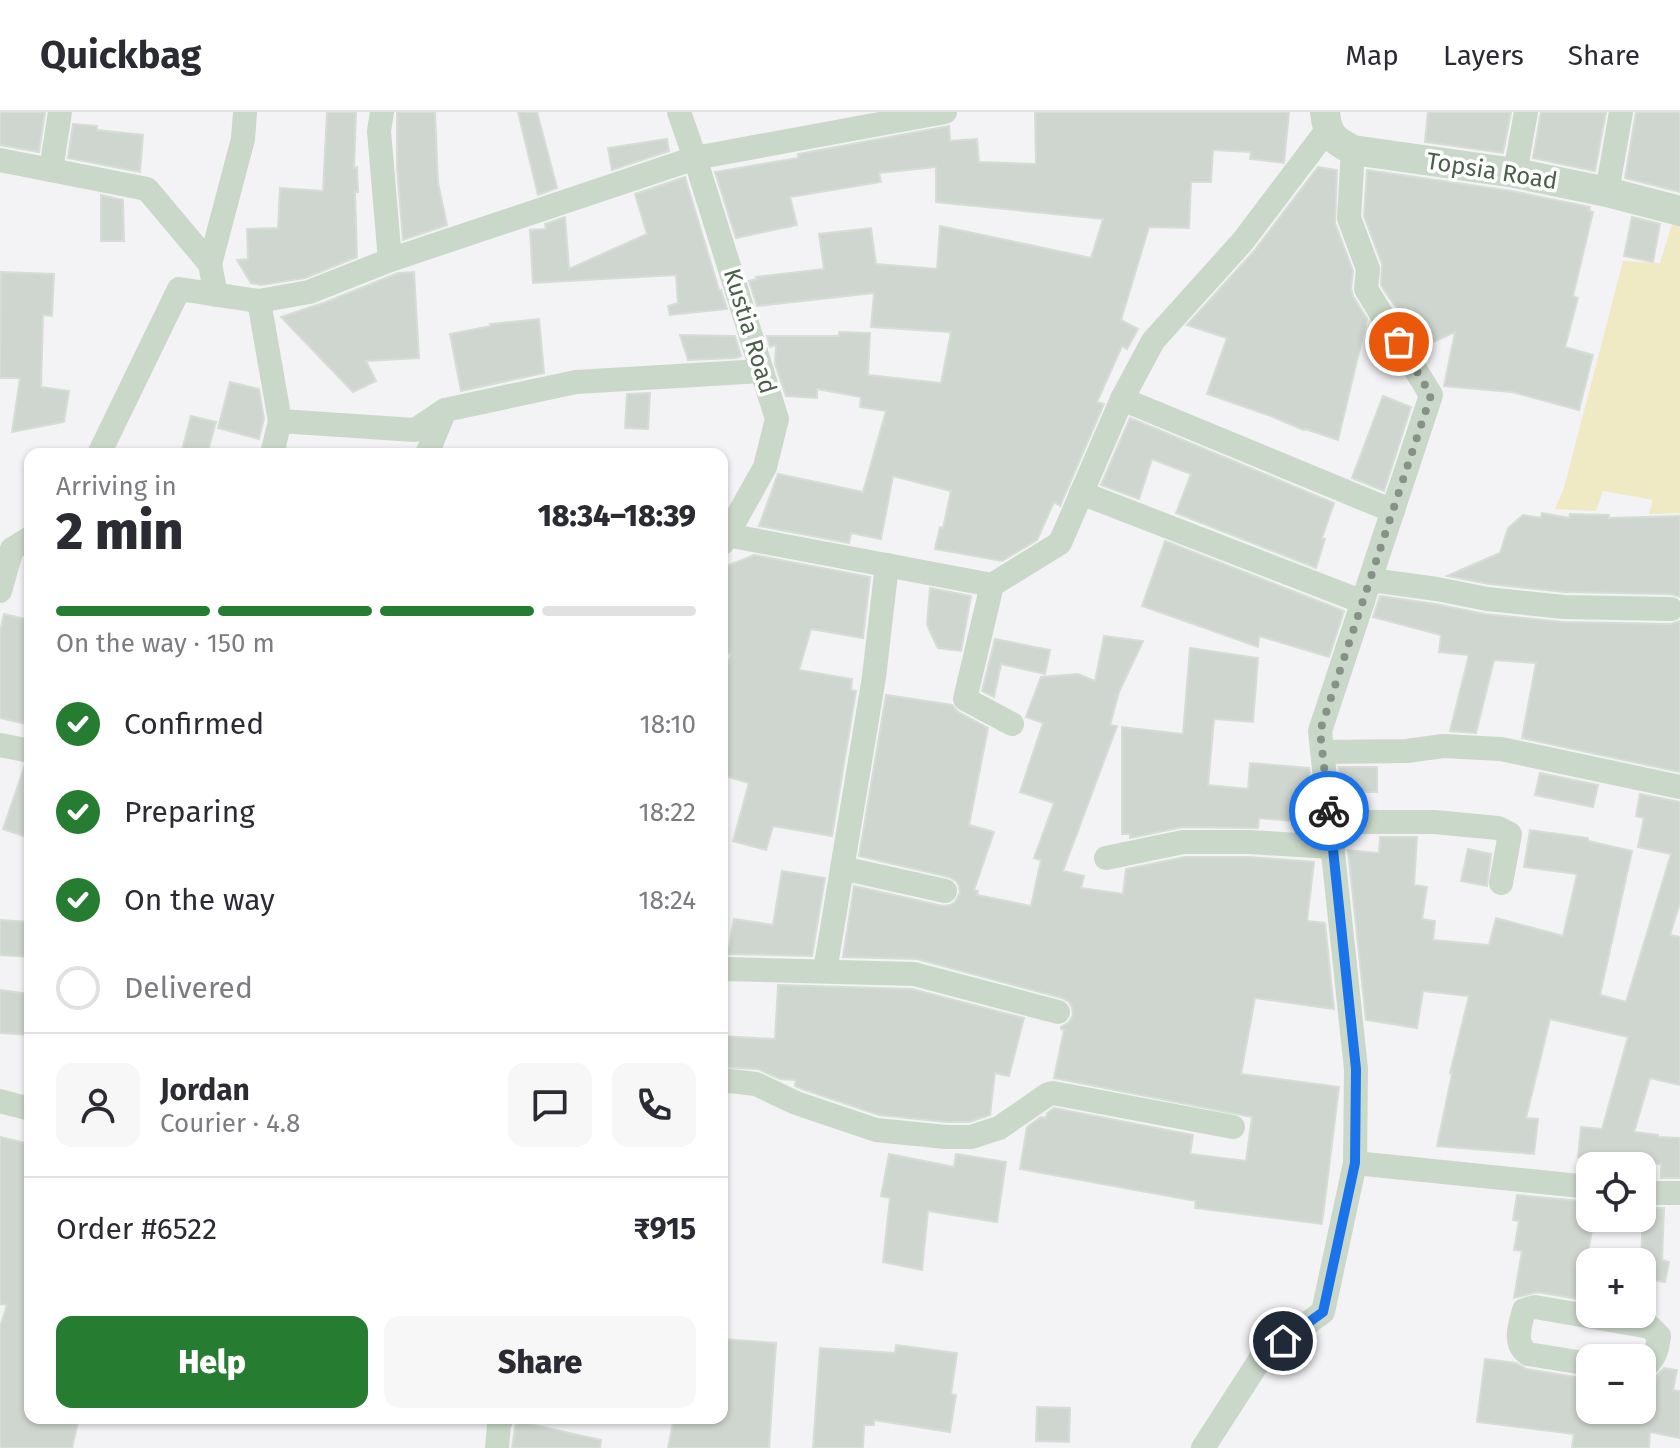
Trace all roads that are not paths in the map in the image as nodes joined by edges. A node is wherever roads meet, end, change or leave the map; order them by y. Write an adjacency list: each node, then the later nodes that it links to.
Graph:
1 (60, 112): 12 (street)
2 (245, 112): 17 (street)
3 (382, 112): 16 (street)
4 (679, 112): 10 (street, Kustia Road)
5 (945, 112): 10 (street)
6 (1526, 112): 13 (street)
7 (1621, 112): 14 (street)
8 (1326, 121): 9 (street, Topsia Road); 21 (street)
9 (1353, 150): 13 (street, Topsia Road); 28 (street)
10 (695, 158): 16 (street); 20 (street, Kustia Road)
11 (0, 160): 12 (street)
12 (51, 170): 17 (street)
13 (1515, 173): 14 (street, Topsia Road)
14 (1607, 192): 15 (street, Topsia Road)
15 (1680, 211)
16 (390, 260): 19 (street)
17 (210, 264): 18 (street)
18 (216, 295): 19 (street); 24 (street)
19 (259, 301): 23 (street)
20 (762, 371): 22 (street); 29 (street, Kustia Road)
21 (1122, 399): 27 (street); 28 (street)
22 (445, 410): 23 (street); 26 (street)
23 (280, 421): 25 (street)
24 (102, 448)
25 (273, 448)
26 (429, 448)
27 (1081, 493): 33 (street); 35 (street)
28 (1393, 511): 35 (street)
29 (728, 535)
30 (728, 540): 32 (street)
31 (24, 542): 34 (street)
32 (887, 565): 33 (street); 45 (street)
33 (992, 585): 37 (street)
34 (0, 591)
35 (1367, 591): 36 (street); 40 (street)
36 (1671, 609)
37 (1012, 724)
38 (0, 745): 39 (street)
39 (24, 750)
40 (1323, 752): 41 (street); 42 (street)
41 (1680, 787)
42 (1330, 822): 43 (street); 46 (street)
43 (1333, 847): 44 (street); 55 (street)
44 (1106, 858)
45 (842, 868): 47 (street); 49 (street)
46 (1501, 883)
47 (945, 891)
48 (728, 969): 49 (street)
49 (825, 971): 50 (street)
50 (1058, 1012)
51 (728, 1081): 54 (street)
52 (0, 1101): 53 (street)
53 (24, 1107)
54 (1233, 1127)
55 (1355, 1163): 56 (street); 63 (street)
56 (1576, 1186)
57 (1656, 1193): 58 (street)
58 (1680, 1193)
59 (1669, 1346): 60 (street)
60 (1576, 1362)
61 (499, 1424): 62 (street)
62 (497, 1448)
63 (1203, 1448)

